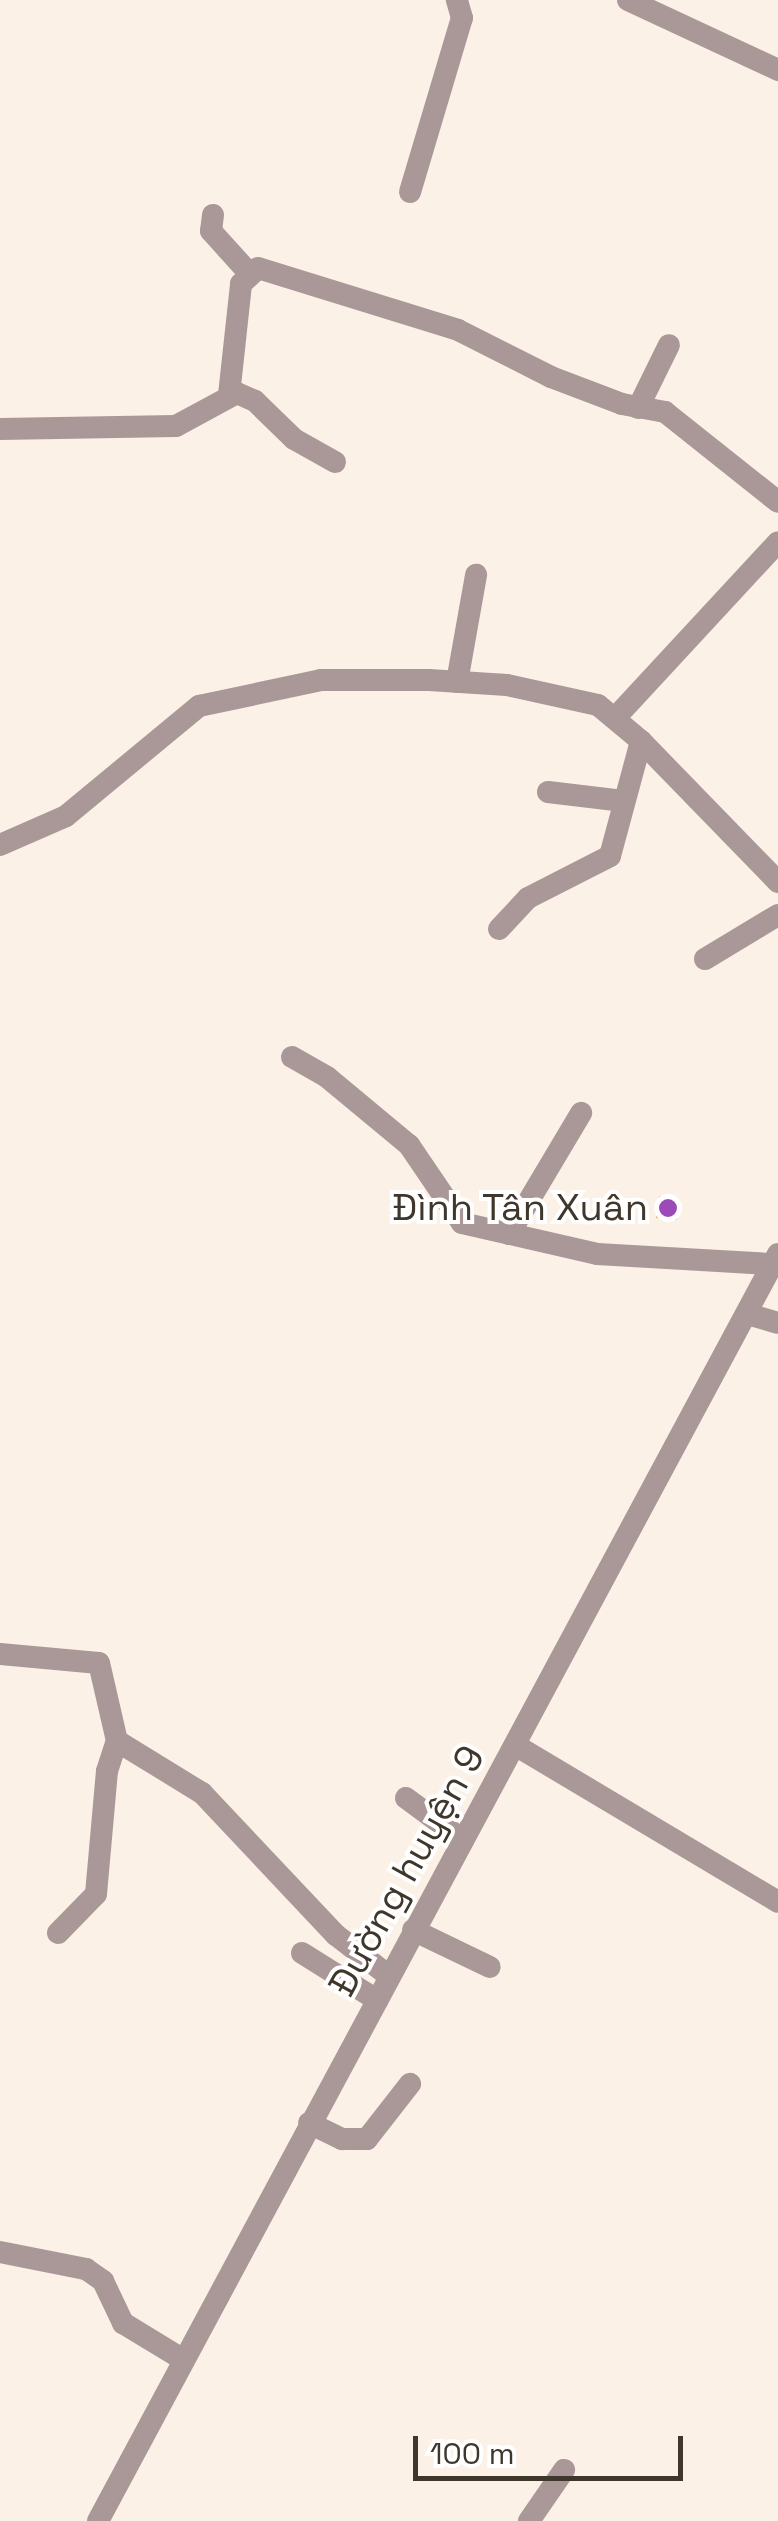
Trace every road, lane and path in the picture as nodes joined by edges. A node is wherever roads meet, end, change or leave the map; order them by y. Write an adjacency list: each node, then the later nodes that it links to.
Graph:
1 (458, 0): 4 (street)
2 (628, 0): 3 (street)
3 (778, 70)
4 (410, 192)
5 (214, 215): 6 (street)
6 (248, 272): 8 (street); 9 (street)
7 (668, 345): 9 (street)
8 (229, 396): 10 (street); 11 (street)
9 (638, 408): 12 (street)
10 (0, 429)
11 (335, 462)
12 (778, 502)
13 (778, 542): 16 (street)
14 (476, 575): 15 (street)
15 (457, 682): 16 (street); 20 (street)
16 (616, 717): 17 (street)
17 (642, 741): 19 (street); 21 (street)
18 (548, 792): 19 (street)
19 (623, 801): 23 (street)
20 (0, 844)
21 (778, 882)
22 (778, 915): 24 (street)
23 (499, 929)
24 (704, 959)
25 (292, 1058): 27 (street)
26 (581, 1113): 27 (street)
27 (509, 1234): 28 (street)
28 (775, 1259): 29 (street, Đường huyện 9)
29 (747, 1314): 30 (street); 33 (street, Đường huyện 9)
30 (778, 1324)
31 (0, 1654): 32 (street)
32 (117, 1741): 38 (street); 41 (street)
33 (516, 1744): 35 (street, Đường huyện 9); 36 (street)
34 (406, 1798): 35 (street)
35 (463, 1840): 37 (street, Đường huyện 9)
36 (778, 1902)
37 (413, 1930): 40 (street); 41 (street, Đường huyện 9)
38 (58, 1933)
39 (302, 1953): 42 (street)
40 (490, 1967)
41 (389, 1976): 42 (street, Đường huyện 9)
42 (377, 2000): 44 (street, Đường huyện 9)
43 (410, 2084): 44 (street)
44 (309, 2122): 46 (street, Đường huyện 9)
45 (0, 2252): 46 (street)
46 (182, 2359): 48 (street, Đường huyện 9)
47 (564, 2470): 49 (street)
48 (98, 2521)
49 (529, 2521)

